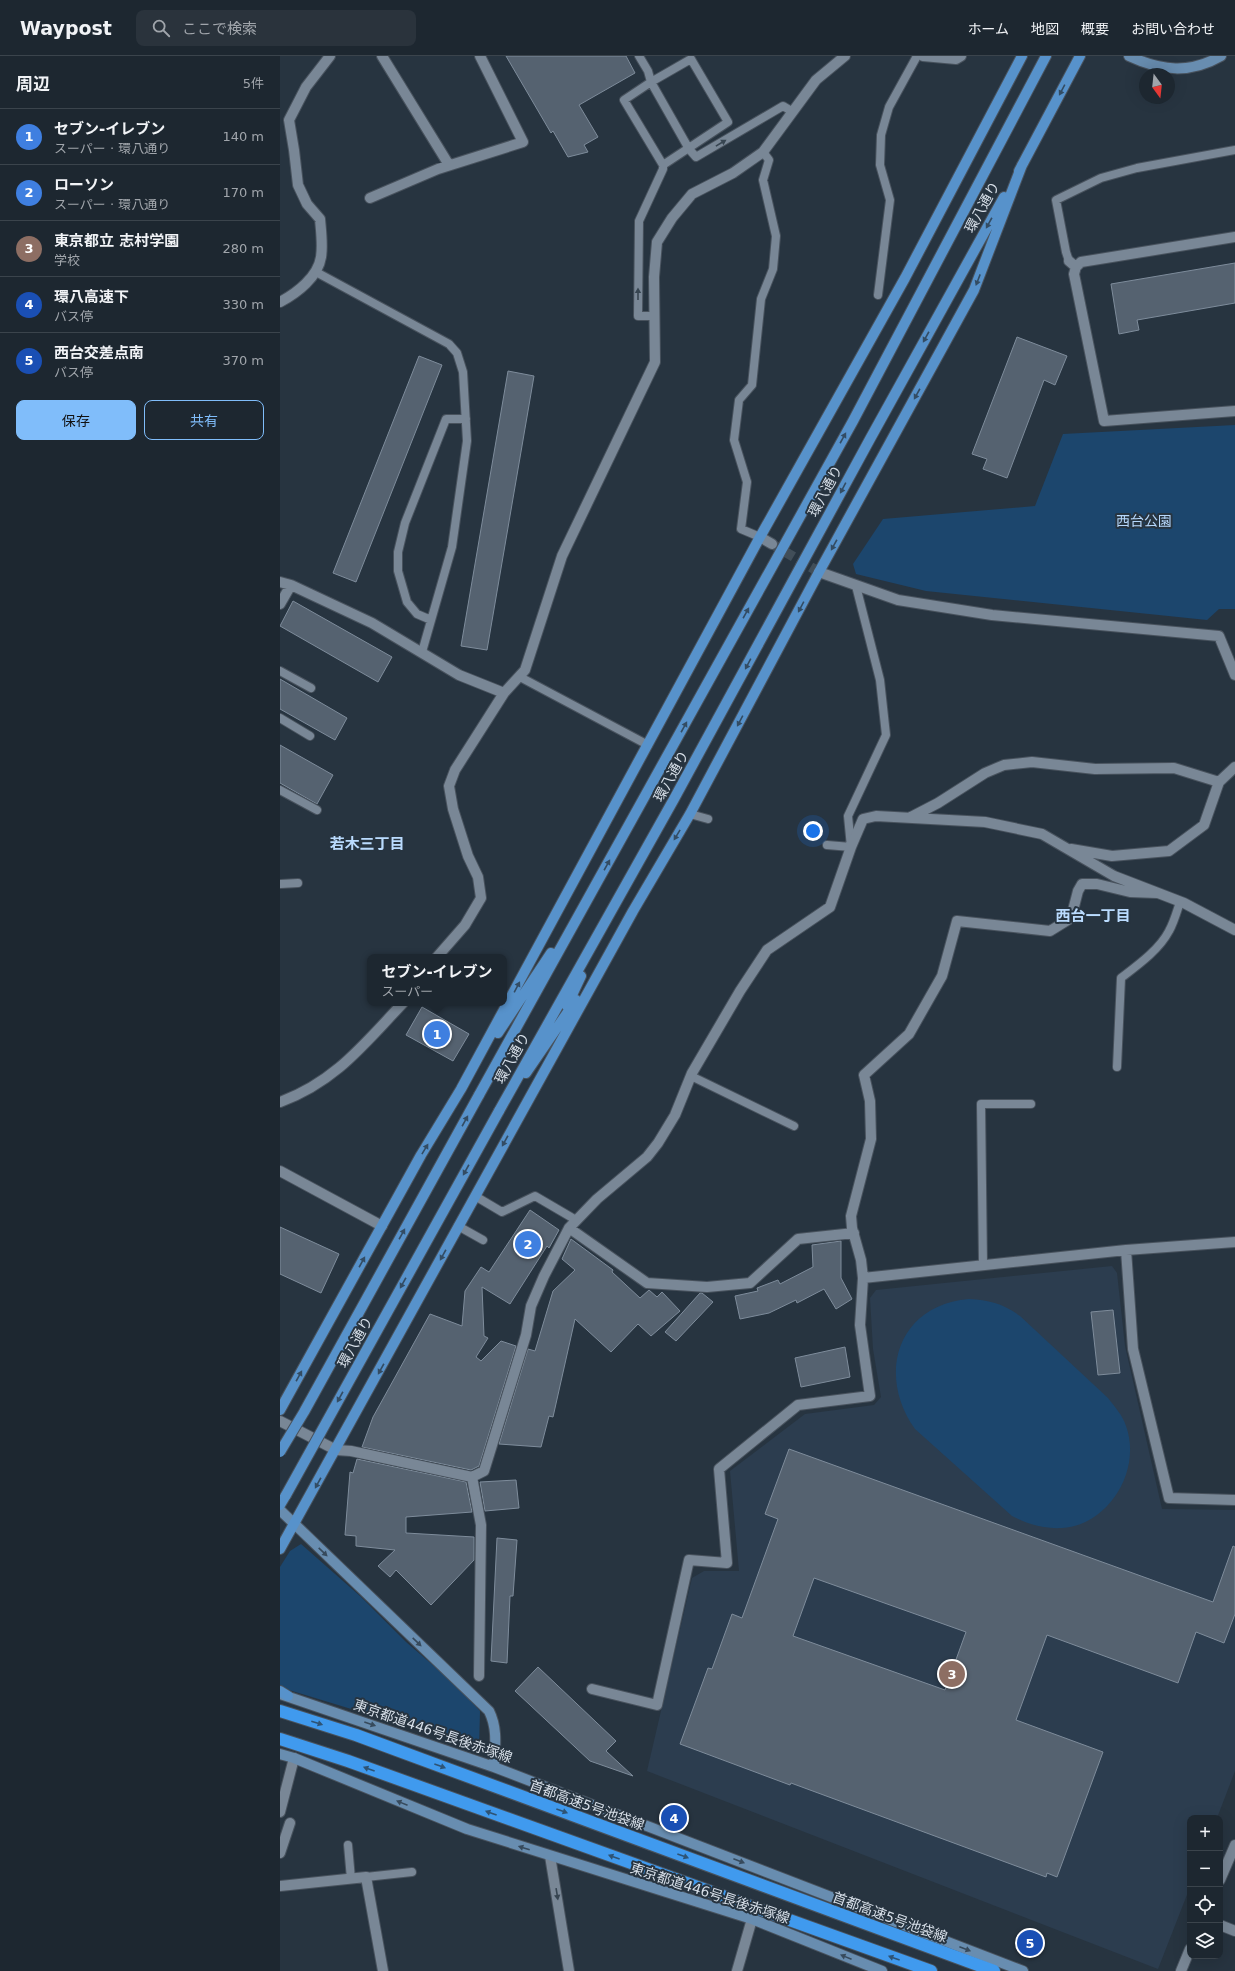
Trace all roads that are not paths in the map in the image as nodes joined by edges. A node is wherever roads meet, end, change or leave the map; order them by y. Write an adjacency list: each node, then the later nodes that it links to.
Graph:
1 (330, 56): 25 (street)
2 (382, 56): 19 (street)
3 (480, 56): 19 (street)
4 (639, 56): 14 (lane)
5 (845, 56): 15 (street)
6 (917, 56): 26 (lane)
7 (923, 56): 8 (street)
8 (961, 56)
9 (1022, 56): 31 (main road)
10 (1046, 56): 61 (main road, 環八通り, one-way to 10)
11 (1080, 56): 21 (main road, 環八通り, one-way to 21)
12 (1128, 56): 13 (main road)
13 (1221, 56)
14 (651, 82): 16 (lane); 16 (lane); 20 (lane)
15 (793, 112): 16 (lane, one-way to 15); 18 (street)
16 (689, 149): 20 (lane)
17 (1235, 150): 24 (lane)
18 (763, 152): 28 (street); 31 (lane)
19 (449, 165): 22 (street)
20 (662, 165): 28 (lane, one-way to 20)
21 (1022, 165): 33 (main road, one-way to 33); 63 (main road, 環八通り, one-way to 63)
22 (370, 198)
23 (1235, 237): 24 (street)
24 (1073, 264): 29 (street)
25 (316, 272): 27 (street); 30 (lane)
26 (878, 295)
27 (280, 302)
28 (655, 316): 42 (street)
29 (1235, 411)
30 (466, 419): 38 (lane); 38 (lane)
31 (760, 537): 32 (street); 47 (main road)
32 (772, 544)
33 (819, 572): 36 (street); 52 (main road, one-way to 52)
34 (280, 582): 35 (street)
35 (291, 585): 37 (street); 39 (street)
36 (856, 586): 41 (street); 56 (lane)
37 (280, 604)
38 (431, 620): 39 (lane)
39 (422, 652): 44 (street)
40 (280, 671): 43 (lane)
41 (1235, 675)
42 (520, 677): 44 (street); 47 (lane)
43 (311, 688)
44 (504, 693): 67 (street)
45 (280, 718): 46 (lane)
46 (310, 736)
47 (648, 745): 58 (main road)
48 (1235, 767): 49 (street)
49 (1219, 782): 53 (street); 57 (street)
50 (280, 790): 51 (lane)
51 (317, 810)
52 (690, 814): 54 (lane); 65 (main road, one-way to 65)
53 (910, 817): 56 (street); 57 (street)
54 (708, 819)
55 (827, 845): 56 (lane)
56 (851, 847): 74 (street)
57 (1065, 848): 62 (street)
58 (576, 877): 68 (main road); 69 (main road, one-way to 58)
59 (298, 883): 60 (lane)
60 (280, 884)
61 (596, 886): 68 (main road); 76 (main road, 環八通り)
62 (1157, 893): 64 (street); 87 (street)
63 (616, 901): 72 (main road); 79 (main road, 環八通り)
64 (1180, 902): 66 (street); 73 (lane)
65 (633, 911): 72 (main road); 80 (main road)
66 (1235, 930)
67 (440, 954)
68 (524, 994): 75 (main road); 76 (main road)
69 (507, 1004)
70 (400, 1006): 77 (street)
71 (506, 1006): 75 (main road, one-way to 71)
72 (553, 1036): 79 (main road); 80 (main road)
73 (1117, 1066)
74 (691, 1076): 81 (lane); 84 (street)
75 (461, 1089): 85 (main road, one-way to 75)
76 (479, 1095): 96 (main road, 環八通り, one-way to 76, bridge)
77 (280, 1102)
78 (1030, 1104): 91 (lane)
79 (499, 1111): 99 (main road, 環八通り, one-way to 99, bridge)
80 (516, 1120): 83 (main road, one-way to 83)
81 (794, 1126)
82 (280, 1171): 85 (street)
83 (475, 1196): 84 (lane); 86 (main road)
84 (573, 1224): 87 (street); 97 (street)
85 (382, 1226): 93 (main road, one-way to 85)
86 (458, 1226): 88 (lane); 95 (main road, one-way to 95)
87 (854, 1233): 92 (street)
88 (483, 1240)
89 (1235, 1242): 90 (street)
90 (1126, 1250): 91 (street); 98 (street)
91 (983, 1266): 92 (street)
92 (862, 1278): 104 (street)
93 (280, 1410)
94 (280, 1421): 95 (street)
95 (336, 1450): 97 (street); 101 (main road, one-way to 101)
96 (280, 1452)
97 (472, 1477): 103 (street)
98 (1235, 1500)
99 (280, 1505)
100 (280, 1510): 101 (main road)
101 (295, 1526): 102 (main road); 110 (main road, one-way to 110)
102 (280, 1549)
103 (478, 1676)
104 (592, 1689)
105 (283, 1694): 110 (main road, 東京都道446号長後赤塚線, one-way to 110)
106 (280, 1711): 131 (highway, 首都高速5号池袋線, one-way to 131)
107 (280, 1740): 130 (highway, one-way to 107)
108 (280, 1754): 109 (main road, 東京都道446号長後赤塚線)
109 (294, 1758): 111 (street); 116 (main road, 東京都道446号長後赤塚線, one-way to 109)
110 (494, 1767): 132 (main road, 東京都道446号長後赤塚線, one-way to 132)
111 (280, 1812)
112 (290, 1822): 115 (street)
113 (348, 1845): 120 (lane)
114 (1235, 1845): 118 (street)
115 (280, 1853)
116 (550, 1856): 122 (main road, 東京都道446号長後赤塚線); 127 (street, one-way to 127)
117 (412, 1872): 119 (lane)
118 (1223, 1873)
119 (366, 1877): 120 (street); 126 (street)
120 (351, 1879): 121 (street)
121 (280, 1886)
122 (752, 1919): 128 (street); 129 (main road, 東京都道446号長後赤塚線, one-way to 122)
123 (1223, 1926): 124 (street)
124 (1235, 1931)
125 (1187, 1956): 133 (street)
126 (383, 1971)
127 (569, 1971)
128 (737, 1971)
129 (882, 1971)
130 (931, 1971)
131 (994, 1971)
132 (1023, 1971)
133 (1181, 1971)

